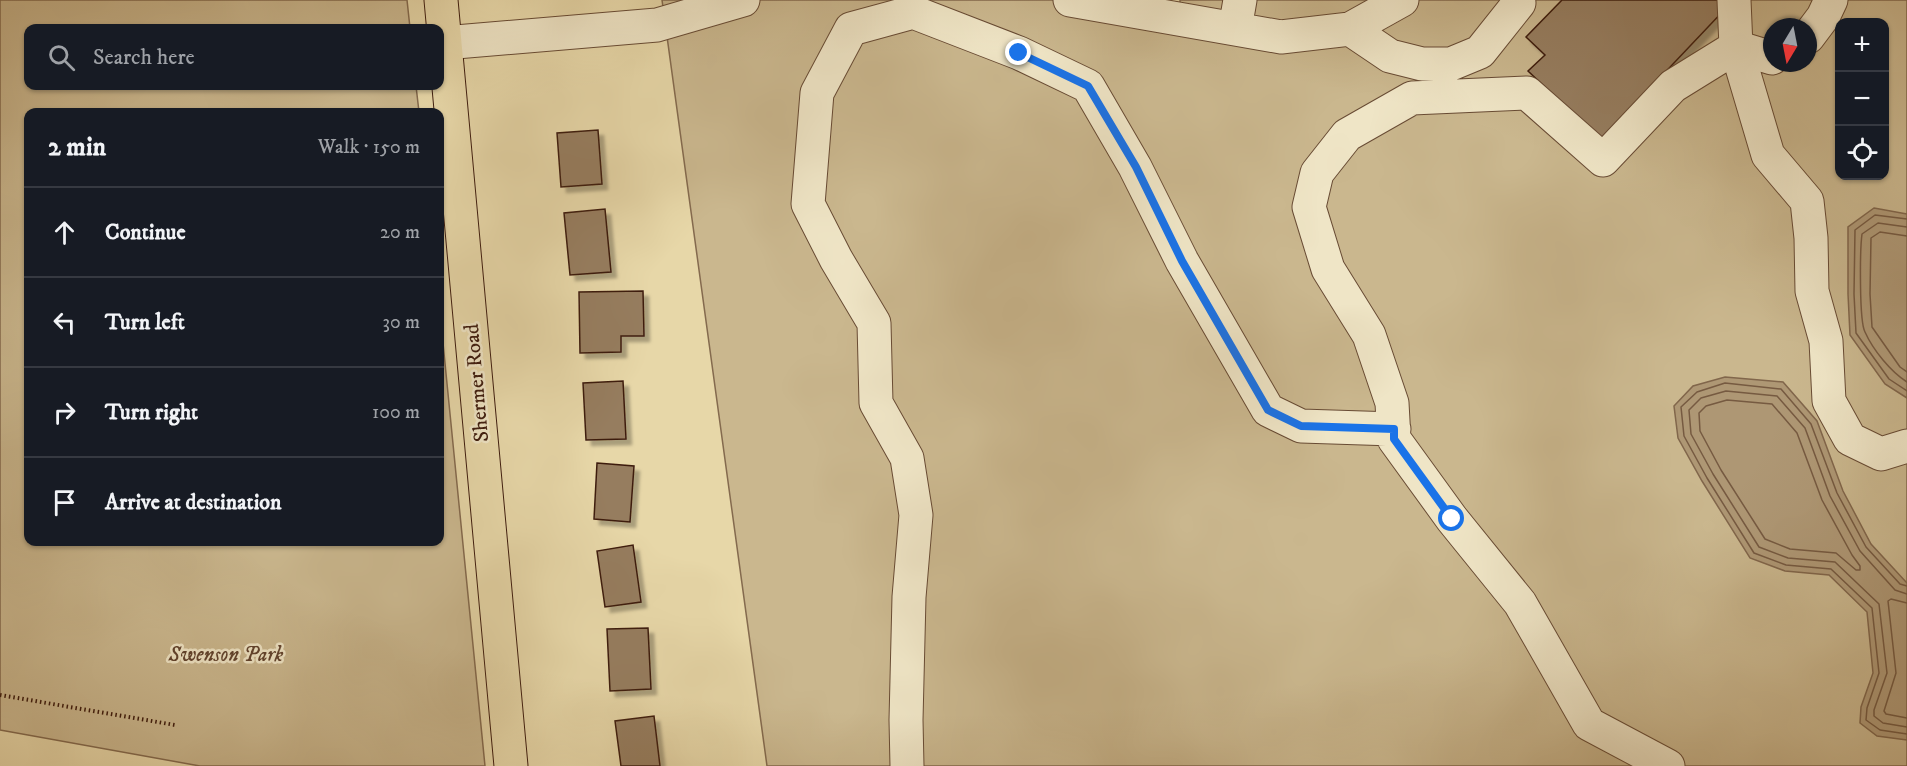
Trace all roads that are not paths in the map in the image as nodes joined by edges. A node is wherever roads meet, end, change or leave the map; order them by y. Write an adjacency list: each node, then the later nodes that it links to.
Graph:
1 (441, 0): 9 (main road, Shermer Road)
2 (743, 0): 12 (lane)
3 (1070, 0): 8 (lane)
4 (1402, 0): 11 (lane)
5 (1734, 0): 13 (lane)
6 (1831, 0): 10 (lane)
7 (1520, 3): 11 (lane)
8 (1237, 15): 11 (lane)
9 (443, 24)
10 (1817, 25)
11 (1350, 29)
12 (444, 43): 17 (main road, Shermer Road)
13 (1736, 47): 14 (lane); 15 (lane); 16 (lane)
14 (1763, 55)
15 (1394, 429): 18 (lane); 19 (lane)
16 (1907, 446)
17 (511, 766)
18 (908, 766)
19 (1668, 766)

